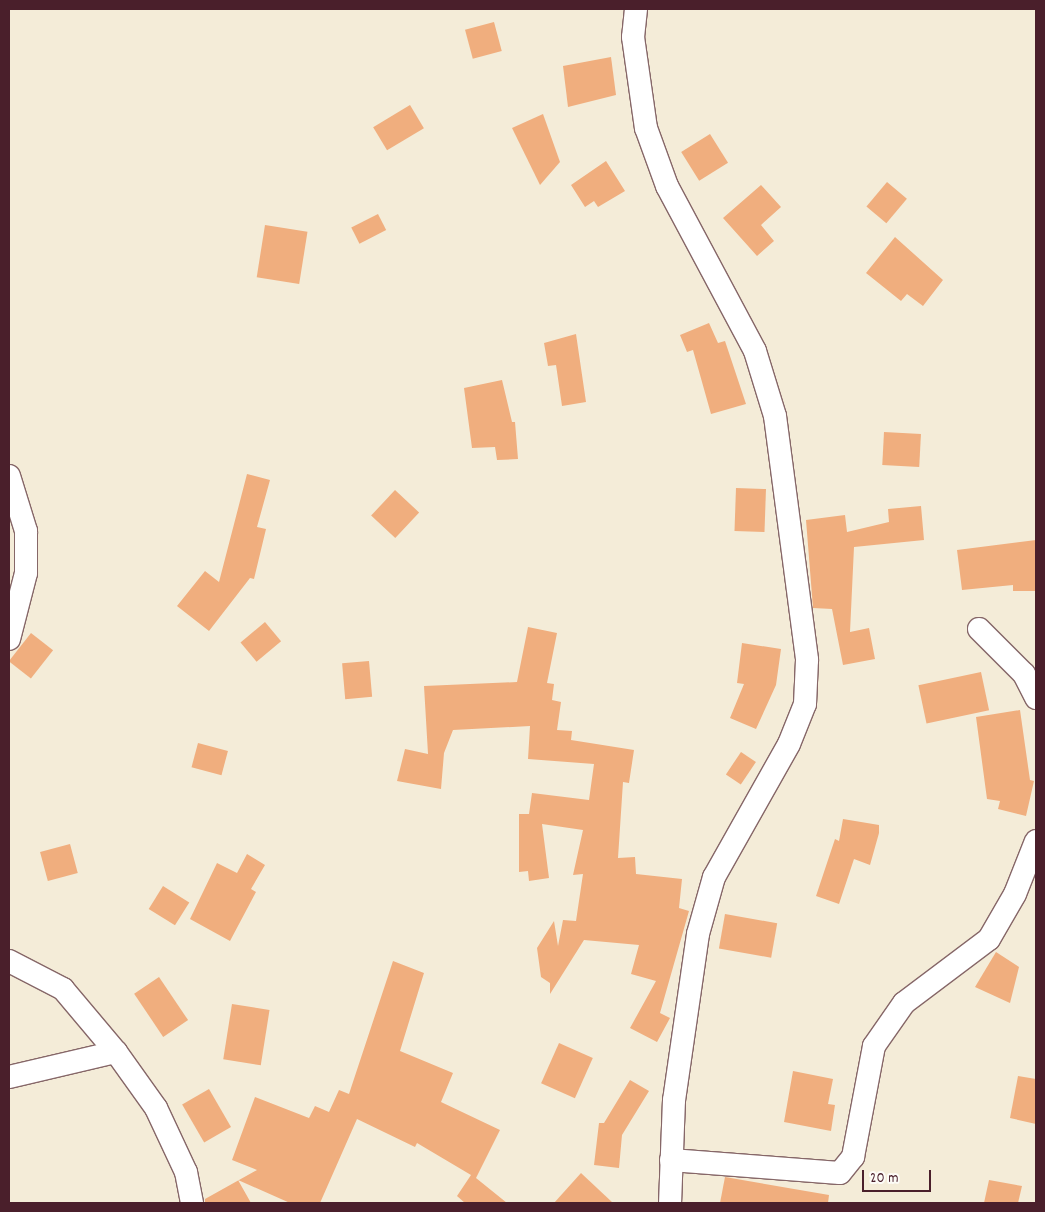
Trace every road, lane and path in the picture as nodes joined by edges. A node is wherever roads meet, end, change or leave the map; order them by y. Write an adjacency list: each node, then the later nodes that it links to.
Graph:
1 (636, 9): 10 (street)
2 (9, 476): 4 (street)
3 (979, 629): 5 (street)
4 (9, 639)
5 (1036, 698)
6 (1036, 841): 10 (street)
7 (9, 961): 8 (street)
8 (116, 1052): 9 (street); 11 (street)
9 (9, 1077)
10 (671, 1160): 12 (street)
11 (192, 1203)
12 (670, 1203)

